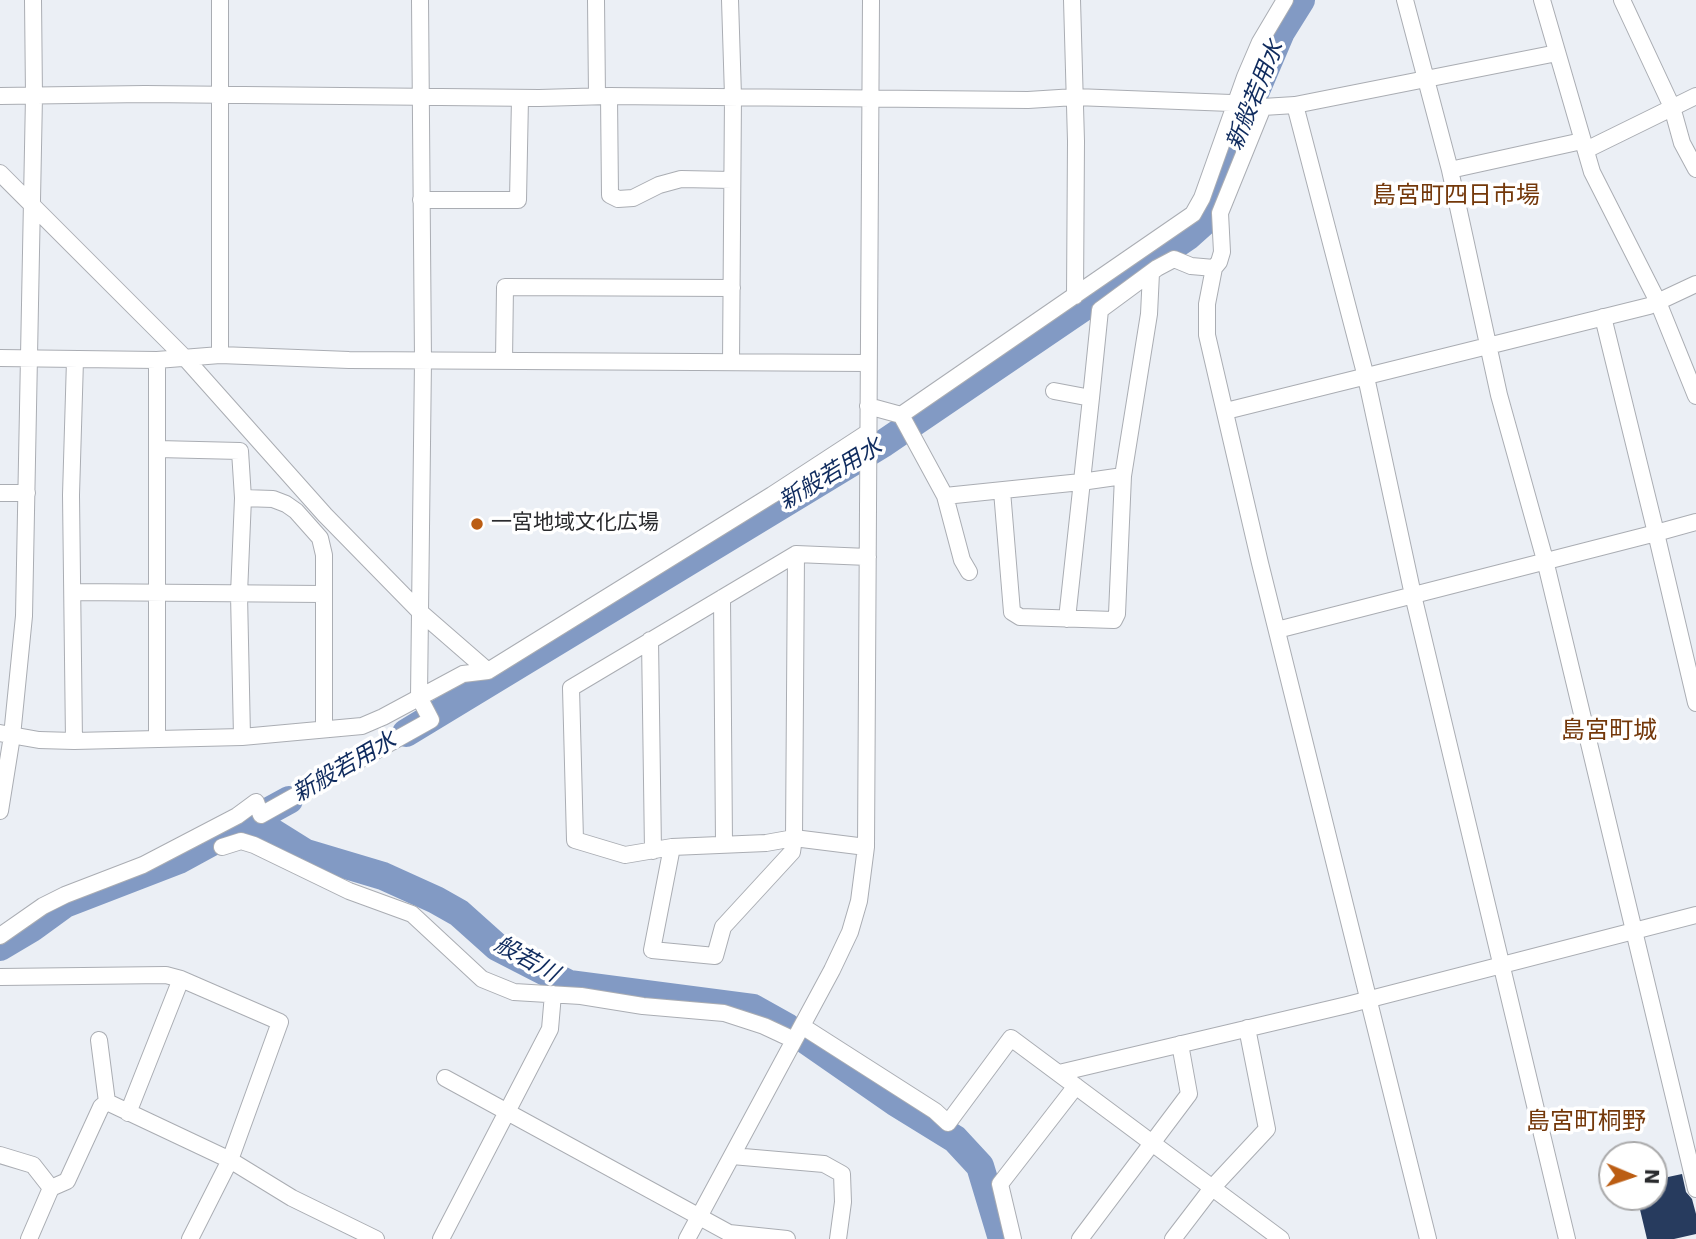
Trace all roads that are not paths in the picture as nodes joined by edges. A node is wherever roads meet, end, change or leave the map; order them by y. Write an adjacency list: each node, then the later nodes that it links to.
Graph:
1 (33, 0): 15 (street)
2 (220, 0): 16 (street)
3 (420, 0): 21 (street)
4 (596, 0): 17 (street)
5 (730, 0): 18 (street)
6 (871, 0): 23 (street)
7 (1072, 0): 20 (street)
8 (1285, 0): 24 (street)
9 (1405, 0): 13 (street)
10 (1542, 0): 12 (street)
11 (1622, 0): 27 (street)
12 (1557, 53): 13 (street); 28 (street)
13 (1425, 78): 25 (street); 30 (street)
14 (0, 96): 15 (street)
15 (34, 96): 16 (street); 34 (street)
16 (219, 96): 21 (street); 43 (street)
17 (603, 96): 18 (street); 22 (street); 32 (street)
18 (733, 96): 23 (street); 32 (street)
19 (1696, 96): 27 (street)
20 (1075, 97): 23 (street); 24 (street); 39 (street)
21 (419, 98): 22 (street); 33 (street)
22 (520, 98): 33 (street)
23 (872, 98): 52 (street)
24 (1236, 104): 26 (street); 39 (street)
25 (1295, 104): 26 (street); 53 (street)
26 (1260, 106): 35 (street)
27 (1672, 107): 28 (street); 29 (street)
28 (1584, 146): 30 (street); 40 (street)
29 (1696, 169)
30 (1450, 170): 42 (street)
31 (0, 173): 34 (street)
32 (732, 180): 38 (street)
33 (421, 200): 49 (street)
34 (31, 204): 45 (street); 46 (street)
35 (1214, 268): 36 (street); 58 (street)
36 (1151, 272): 56 (street); 62 (street)
37 (1696, 284): 40 (street)
38 (732, 288): 50 (street); 51 (street)
39 (1074, 296): 59 (street)
40 (1658, 302): 41 (street); 55 (street)
41 (1603, 317): 42 (street); 70 (street)
42 (1487, 347): 53 (street); 73 (street)
43 (220, 355): 46 (street); 49 (street)
44 (0, 358): 45 (street)
45 (30, 358): 47 (street); 66 (street)
46 (186, 359): 48 (street); 81 (street)
47 (75, 360): 48 (street); 76 (street)
48 (157, 360): 61 (street)
49 (423, 360): 50 (street); 81 (street)
50 (503, 361): 51 (street)
51 (731, 362): 52 (street)
52 (868, 363): 57 (street)
53 (1366, 377): 58 (street); 79 (street)
54 (1054, 391): 56 (street)
55 (1696, 396)
56 (1091, 398): 63 (street)
57 (868, 406): 59 (street); 60 (street)
58 (1226, 411): 83 (street)
59 (901, 415): 67 (street)
60 (867, 437): 72 (street); 85 (street)
61 (158, 449): 68 (street); 75 (street)
62 (1123, 476): 63 (street); 82 (street)
63 (1081, 482): 64 (street); 82 (street)
64 (1002, 491): 67 (street); 82 (street)
65 (0, 493): 66 (street)
66 (27, 493): 90 (street)
67 (945, 496): 74 (street)
68 (243, 498): 77 (street); 78 (street)
69 (1696, 522): 70 (street)
70 (1656, 533): 73 (street); 86 (street)
71 (796, 554): 72 (street); 80 (street); 95 (street)
72 (868, 557): 99 (street)
73 (1545, 560): 79 (street); 102 (street)
74 (969, 572)
75 (156, 591): 76 (street); 78 (street); 92 (street)
76 (74, 592): 93 (street)
77 (323, 593): 78 (street); 89 (street)
78 (239, 594): 91 (street)
79 (1413, 595): 83 (street); 104 (street)
80 (722, 598): 84 (street); 96 (street)
81 (419, 611): 85 (street); 87 (street)
82 (1067, 619)
83 (1277, 630): 108 (street)
84 (650, 640): 100 (street); 100 (street)
85 (488, 671): 87 (street)
86 (1693, 675): 88 (street)
87 (419, 696): 89 (street); 103 (street)
88 (1696, 703)
89 (324, 728): 91 (street)
90 (6, 735): 93 (street); 94 (street)
91 (242, 737): 92 (street)
92 (157, 739): 93 (street)
93 (74, 741)
94 (0, 811)
95 (794, 838): 96 (street); 98 (street); 99 (street)
96 (724, 843): 98 (street)
97 (222, 847): 107 (street)
98 (672, 847): 100 (street)
99 (866, 847): 109 (street)
100 (653, 850)
101 (1696, 915): 102 (street)
102 (1634, 931): 104 (street); 121 (street)
103 (0, 936)
104 (1500, 964): 108 (street); 142 (street)
105 (0, 977): 106 (street)
106 (181, 979): 119 (street); 125 (street)
107 (553, 994): 112 (street); 118 (street)
108 (1369, 999): 110 (street); 141 (street)
109 (802, 1026): 112 (street); 114 (street)
110 (1247, 1028): 113 (street); 127 (street)
111 (99, 1040): 117 (street)
112 (794, 1040): 124 (street)
113 (1180, 1044): 114 (street); 122 (street)
114 (1059, 1073): 116 (street)
115 (445, 1078): 118 (street)
116 (1076, 1086): 122 (street); 138 (street)
117 (107, 1102): 119 (street); 126 (street)
118 (506, 1112): 129 (street); 134 (street)
119 (128, 1113): 125 (street)
120 (1696, 1115): 121 (street)
121 (1679, 1119): 128 (street)
122 (1153, 1144): 127 (street); 139 (street)
123 (0, 1155): 126 (street)
124 (732, 1156): 129 (street); 137 (street)
125 (230, 1160): 132 (street); 133 (street)
126 (51, 1188): 131 (street)
127 (1212, 1188): 130 (street); 140 (street)
128 (1696, 1189)
129 (698, 1217): 135 (street); 136 (street)
130 (1277, 1238)
131 (29, 1239)
132 (190, 1239)
133 (376, 1239)
134 (441, 1239)
135 (687, 1239)
136 (787, 1239)
137 (838, 1239)
138 (1013, 1239)
139 (1080, 1239)
140 (1173, 1239)
141 (1428, 1239)
142 (1567, 1239)

